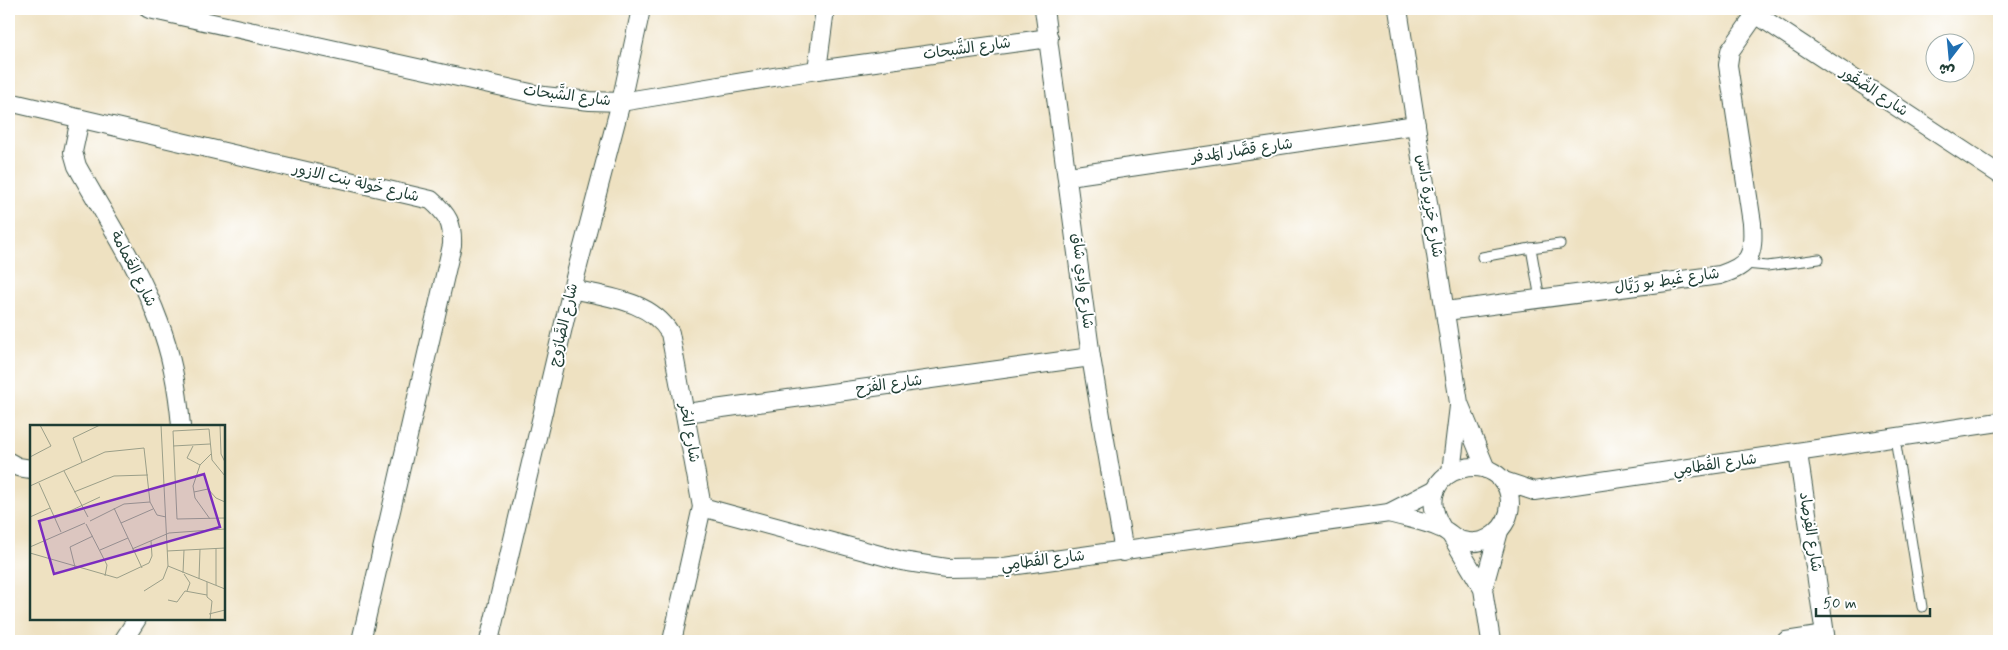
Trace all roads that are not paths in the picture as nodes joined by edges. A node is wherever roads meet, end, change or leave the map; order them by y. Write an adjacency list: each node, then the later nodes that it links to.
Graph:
1 (149, 9): 10 (street, شارع الشَّبحات)
2 (641, 9): 10 (street, شارع الصَّارُوج)
3 (825, 9): 8 (street)
4 (1044, 9): 7 (street, شارع وادِي شاق)
5 (1398, 9): 12 (street, شارع جَزِيرة داس)
6 (1752, 12): 13 (street, شارع الصُّقُور); 19 (street)
7 (1049, 38): 8 (street, شارع الشَّبحات); 14 (street, شارع وادِي شاق)
8 (817, 70): 10 (street, شارع الشَّبحات)
9 (9, 102): 11 (street, شارع خَولة بنت الازور)
10 (621, 102): 20 (street, شارع الصَّارُوج)
11 (80, 119): 27 (street, شارع الغَمامة); 48 (street, شارع خَولة بنت الازور)
12 (1416, 125): 14 (street, شارع قصَّار المَدفر); 22 (street, شارع جَزِيرة داس)
13 (1999, 174)
14 (1069, 176): 23 (street, شارع وادِي شاق)
15 (1560, 244): 16 (lane)
16 (1531, 248): 17 (lane); 21 (lane)
17 (1482, 257)
18 (1818, 259): 19 (lane)
19 (1745, 264): 21 (street, شارع غَيط بو رَيَّال)
20 (572, 289): 25 (street, شارع الحُر); 49 (street, شارع الصَّارُوج)
21 (1540, 299): 22 (street, شارع غَيط بو رَيَّال)
22 (1446, 311): 24 (street, شارع جَزِيرة داس)
23 (1091, 357): 25 (street, شارع الفَرَح); 42 (street, شارع وادِي شاق)
24 (1459, 403): 32 (street, شارع جَزِيرة داس); 33 (street, شارع جَزِيرة داس)
25 (686, 414): 37 (street, شارع الحُر)
26 (1999, 422): 28 (street, شارع القُطامِي)
27 (181, 425)
28 (1896, 438): 29 (street, شارع القُطامِي); 44 (lane)
29 (1798, 453): 36 (street, شارع القُطامِي); 46 (street, شارع الفِرصاد)
30 (9, 462): 31 (street)
31 (30, 469)
32 (1486, 469): 33 (street); 34 (street)
33 (1451, 472): 35 (street)
34 (1501, 480): 36 (street, شارع القُطامِي); 39 (street)
35 (1436, 490): 38 (street, شارع القُطامِي); 41 (street)
36 (1534, 491): 39 (street)
37 (702, 507): 42 (street, شارع القُطامِي); 50 (street, شارع الحُر)
38 (1389, 513): 41 (street, شارع القُطامِي); 42 (street, شارع القُطامِي)
39 (1508, 515): 40 (street)
40 (1499, 531): 41 (street); 43 (street)
41 (1447, 532): 43 (street)
42 (1124, 552)
43 (1484, 589): 51 (street)
44 (1922, 607)
45 (136, 620): 47 (street)
46 (1826, 638): 52 (street)
47 (123, 641)
48 (361, 641)
49 (489, 641)
50 (672, 641)
51 (1491, 641)
52 (1786, 641)

